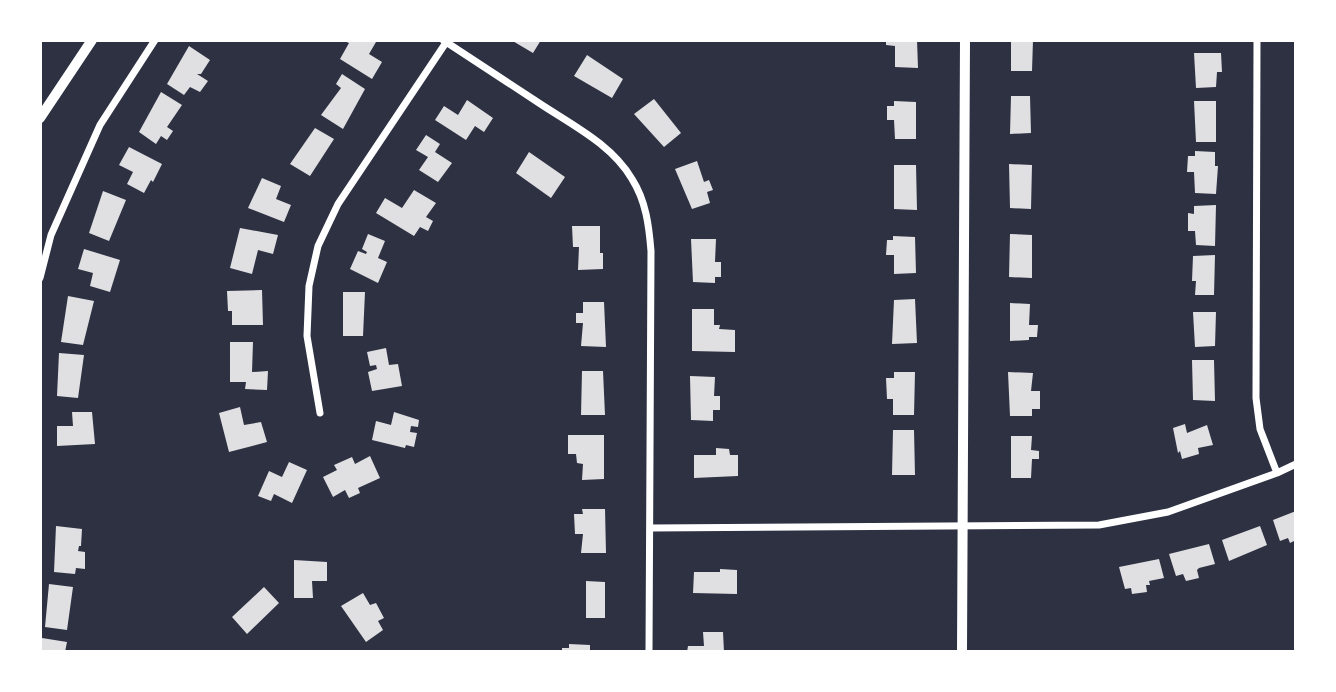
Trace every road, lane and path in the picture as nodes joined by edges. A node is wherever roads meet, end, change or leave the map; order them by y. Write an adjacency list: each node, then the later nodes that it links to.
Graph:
1 (92, 40): 6 (street)
2 (155, 40): 7 (street)
3 (965, 40): 13 (street)
4 (1257, 40): 10 (street)
5 (446, 41): 8 (street); 14 (street)
6 (40, 118)
7 (40, 278)
8 (320, 413)
9 (1296, 464): 10 (street)
10 (1278, 473): 13 (street)
11 (40, 479): 12 (lane)
12 (40, 497)
13 (963, 525): 14 (street); 16 (street)
14 (651, 527): 15 (street)
15 (649, 652)
16 (962, 652)

